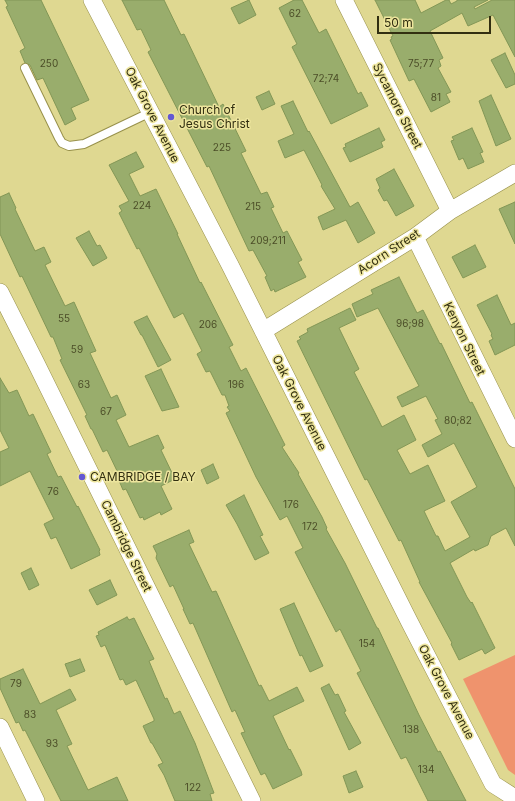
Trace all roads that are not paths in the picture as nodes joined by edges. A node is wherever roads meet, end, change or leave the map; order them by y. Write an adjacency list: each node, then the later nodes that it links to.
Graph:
1 (92, 0): 4 (street, Oak Grove Avenue)
2 (344, 0): 6 (street, Sycamore Street)
3 (25, 68): 4 (lane)
4 (151, 112): 9 (street, Oak Grove Avenue)
5 (515, 173): 6 (street, Acorn Street)
6 (450, 211): 7 (street, Acorn Street)
7 (415, 237): 9 (street, Acorn Street); 10 (street, Kenyon Street)
8 (0, 292): 14 (street, Cambridge Street)
9 (264, 331): 12 (street, Oak Grove Avenue)
10 (515, 439)
11 (0, 727): 13 (street)
12 (515, 798)
13 (36, 801)
14 (252, 801)

